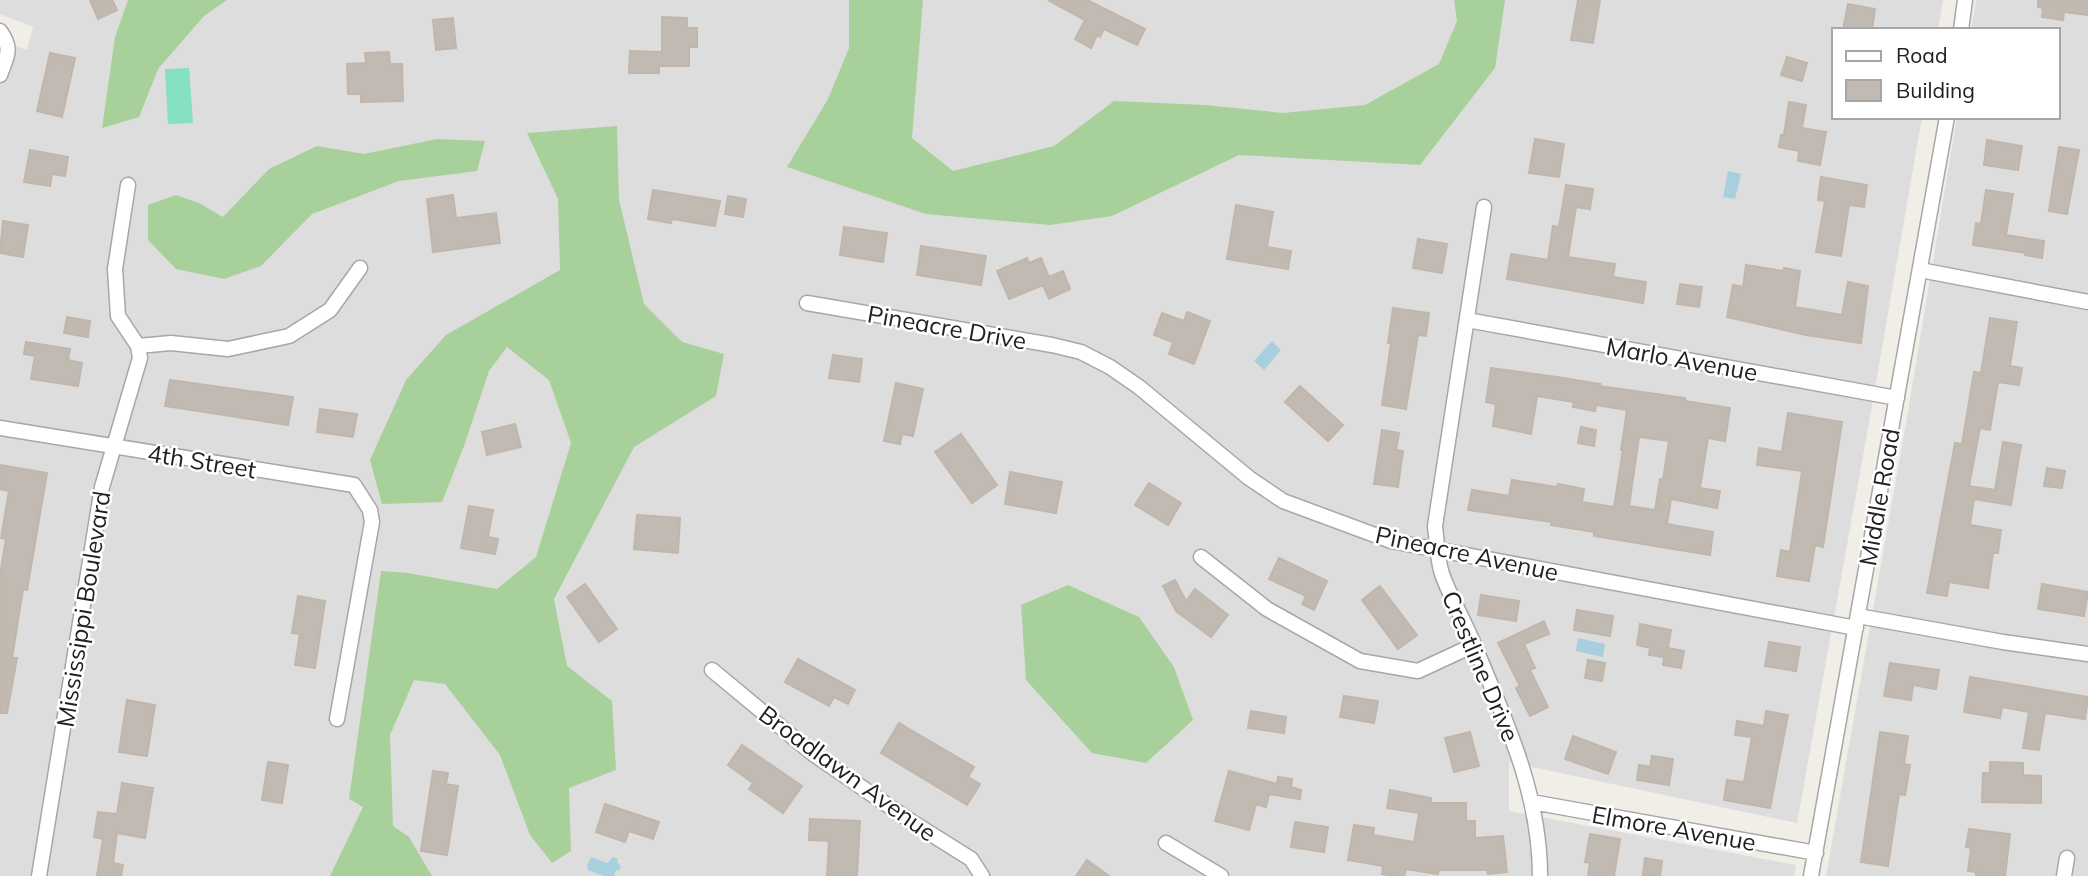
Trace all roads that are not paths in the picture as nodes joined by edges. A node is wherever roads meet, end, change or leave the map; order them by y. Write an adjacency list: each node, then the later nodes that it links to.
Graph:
1 (1965, 0): 2 (street)
2 (1961, 28)
3 (0, 31): 4 (street)
4 (0, 75)
5 (1947, 119): 9 (street, Middle Road)
6 (128, 185): 13 (street)
7 (1484, 207): 12 (street, Crestline Drive)
8 (360, 268): 13 (street)
9 (1920, 270): 10 (street); 15 (street, Middle Road)
10 (2088, 302)
11 (807, 303): 14 (street, Pineacre Drive)
12 (1466, 320): 15 (street, Marlo Avenue); 18 (street, Crestline Drive)
13 (138, 346): 17 (street, Mississippi Boulevard)
14 (1085, 354): 18 (street, Pineacre Avenue)
15 (1897, 398): 20 (street, Middle Road)
16 (0, 428): 17 (street, 4th Street)
17 (113, 446): 24 (street, 4th Street); 29 (street, Mississippi Boulevard)
18 (1438, 550): 20 (street, Pineacre Avenue); 21 (street, Crestline Drive)
19 (1201, 557): 21 (street)
20 (1857, 622): 22 (street, Pineacre Avenue); 27 (street, Middle Road)
21 (1474, 645): 25 (street, Crestline Drive)
22 (2088, 654)
23 (712, 670): 30 (street, Broadlawn Avenue)
24 (337, 719)
25 (1532, 802): 27 (street, Elmore Avenue); 32 (street, Crestline Drive)
26 (1166, 843): 31 (street)
27 (1815, 853): 33 (street, Middle Road)
28 (2067, 858): 34 (street)
29 (39, 876)
30 (982, 876)
31 (1221, 876)
32 (1540, 876)
33 (1811, 876)
34 (2064, 876)

